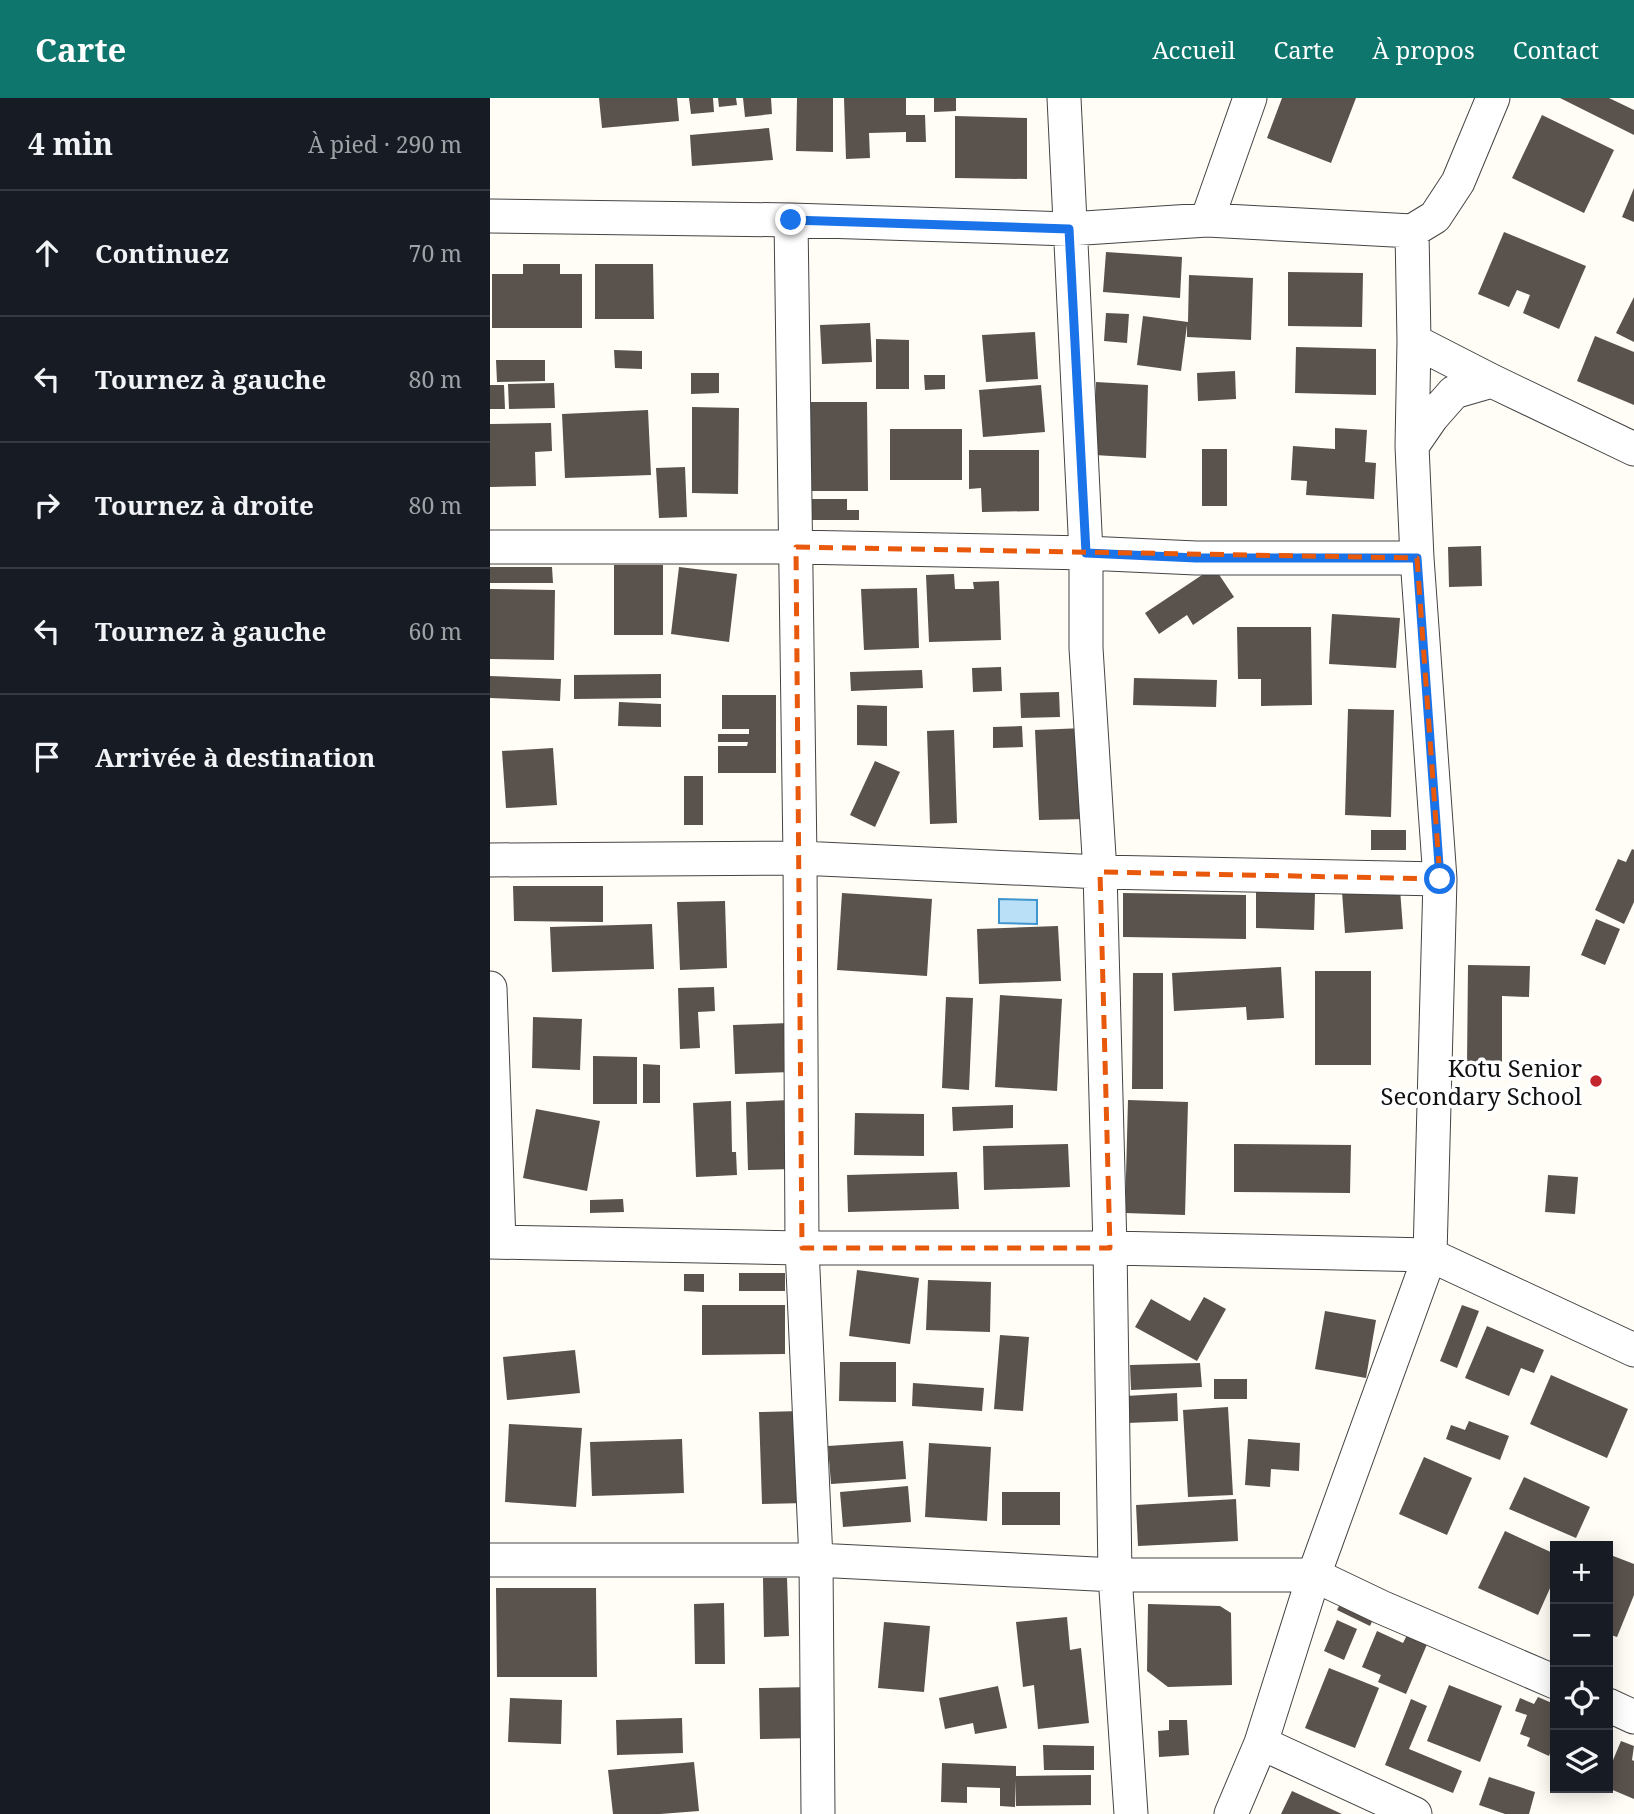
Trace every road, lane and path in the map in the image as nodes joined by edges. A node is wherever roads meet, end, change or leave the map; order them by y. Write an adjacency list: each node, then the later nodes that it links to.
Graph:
1 (1064, 98): 7 (street)
2 (1250, 98): 6 (street)
3 (1493, 98): 8 (street)
4 (490, 216): 5 (street)
5 (791, 220): 7 (street); 14 (street)
6 (1207, 220): 7 (street); 8 (street)
7 (1069, 229): 15 (street)
8 (1412, 232): 9 (street)
9 (1414, 341): 10 (street); 11 (street)
10 (1492, 381): 11 (street); 12 (street)
11 (1412, 446): 16 (street)
12 (1634, 449)
13 (490, 547): 14 (street)
14 (796, 547): 15 (street); 17 (street)
15 (1086, 553): 16 (street); 19 (street)
16 (1417, 558): 20 (street)
17 (800, 858): 18 (street); 19 (street); 23 (street)
18 (490, 860)
19 (1100, 872): 20 (street); 24 (street)
20 (1440, 879): 25 (street)
21 (490, 988): 22 (street)
22 (495, 1242): 23 (street)
23 (802, 1248): 24 (street); 28 (street)
24 (1110, 1248): 25 (street); 29 (street)
25 (1430, 1255): 26 (street); 30 (street)
26 (1634, 1350)
27 (490, 1560): 28 (street)
28 (816, 1560): 29 (street); 35 (street)
29 (1115, 1575): 30 (street); 36 (street)
30 (1314, 1575): 31 (street); 34 (street)
31 (1550, 1680)
32 (1613, 1707): 33 (street)
33 (1634, 1717)
34 (1261, 1743): 37 (street); 38 (street)
35 (818, 1814)
36 (1131, 1814)
37 (1231, 1814)
38 (1415, 1814)

